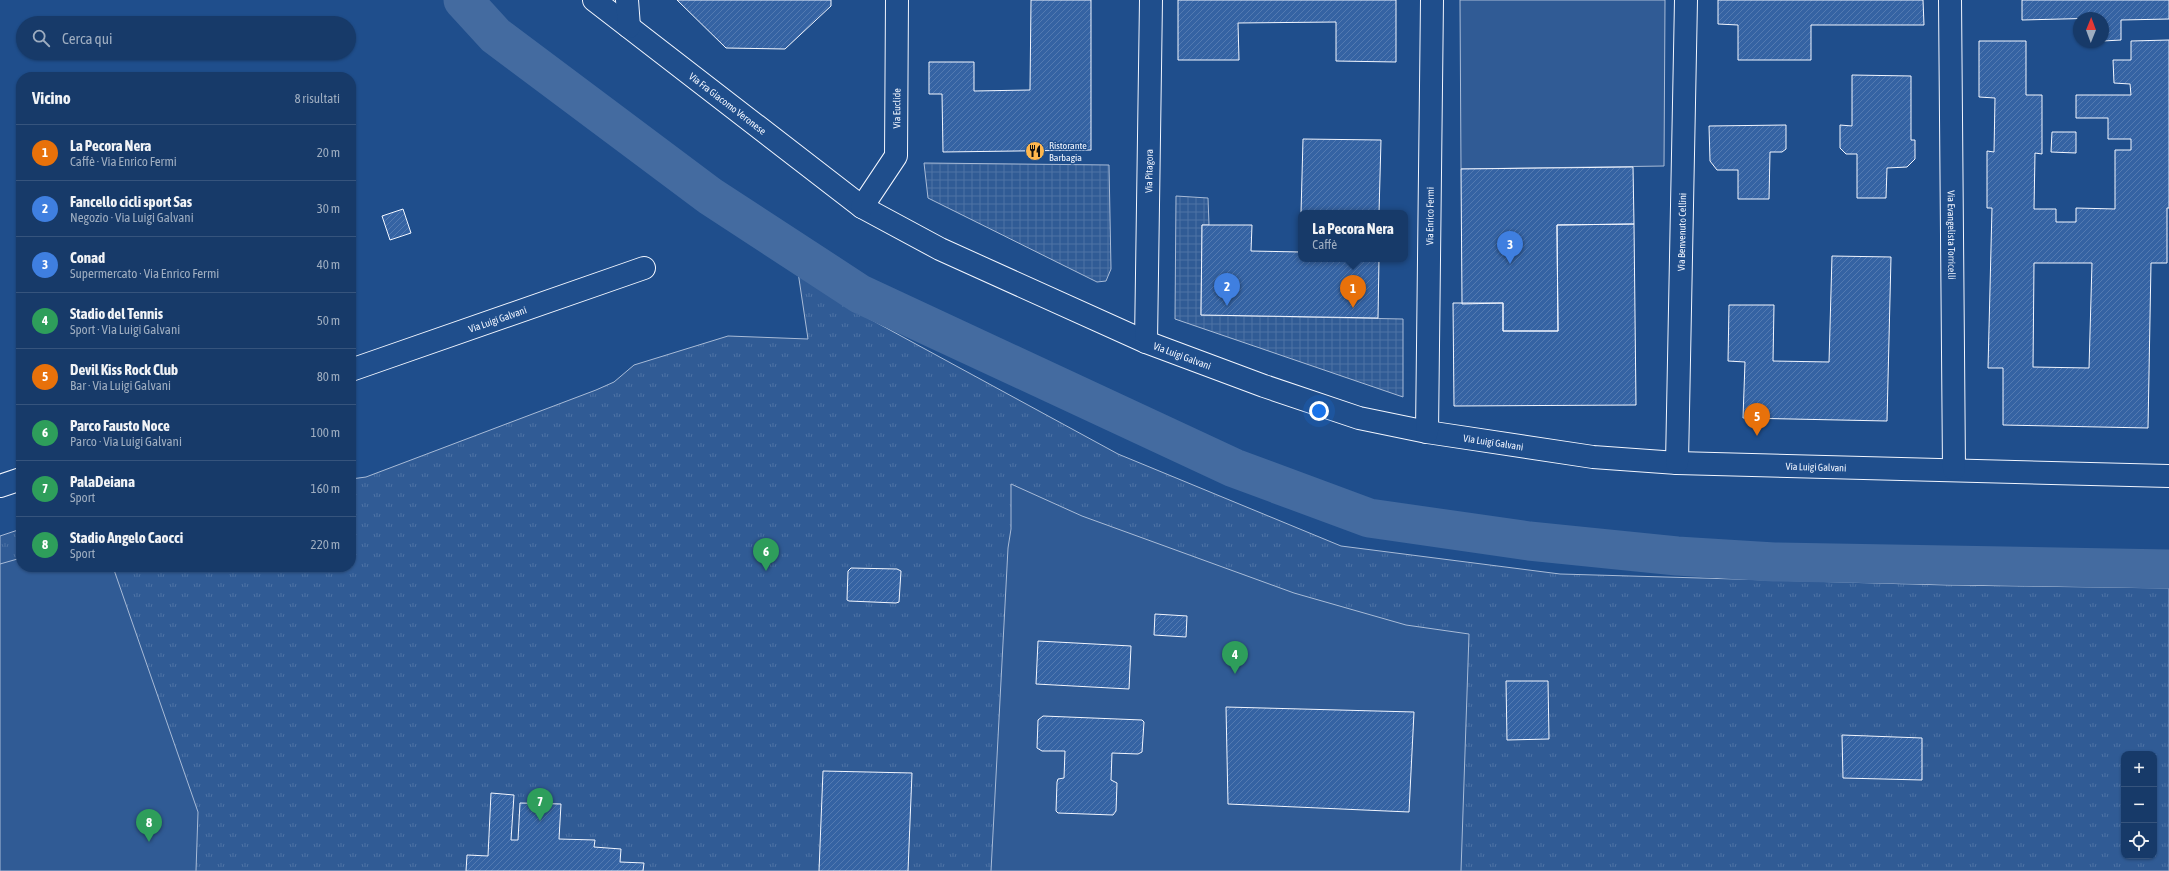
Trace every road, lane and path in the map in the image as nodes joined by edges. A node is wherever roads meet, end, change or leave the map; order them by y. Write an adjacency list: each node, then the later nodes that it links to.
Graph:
1 (594, 0): 8 (street, Via Fra Giacomo Veronese)
2 (627, 0): 8 (street)
3 (897, 0): 9 (street, Via Euclide)
4 (1151, 0): 11 (street, Via Pitagora)
5 (1432, 0): 13 (street, Via Enrico Fermi)
6 (1686, 0): 14 (street, Via Benvenuto Cellini)
7 (1950, 0): 15 (street, Via Evangelista Torricelli)
8 (629, 27): 9 (street, Via Fra Giacomo Veronese)
9 (862, 207): 11 (street, Via Luigi Galvani)
10 (644, 268): 12 (street, Via Luigi Galvani)
11 (1146, 342): 13 (street, Via Luigi Galvani)
12 (356, 368)
13 (1427, 432): 14 (street, Via Luigi Galvani)
14 (1677, 463): 15 (street, Via Luigi Galvani)
15 (1954, 469): 16 (street, Via Luigi Galvani)
16 (2169, 476)
17 (16, 481): 18 (street)
18 (0, 486)

